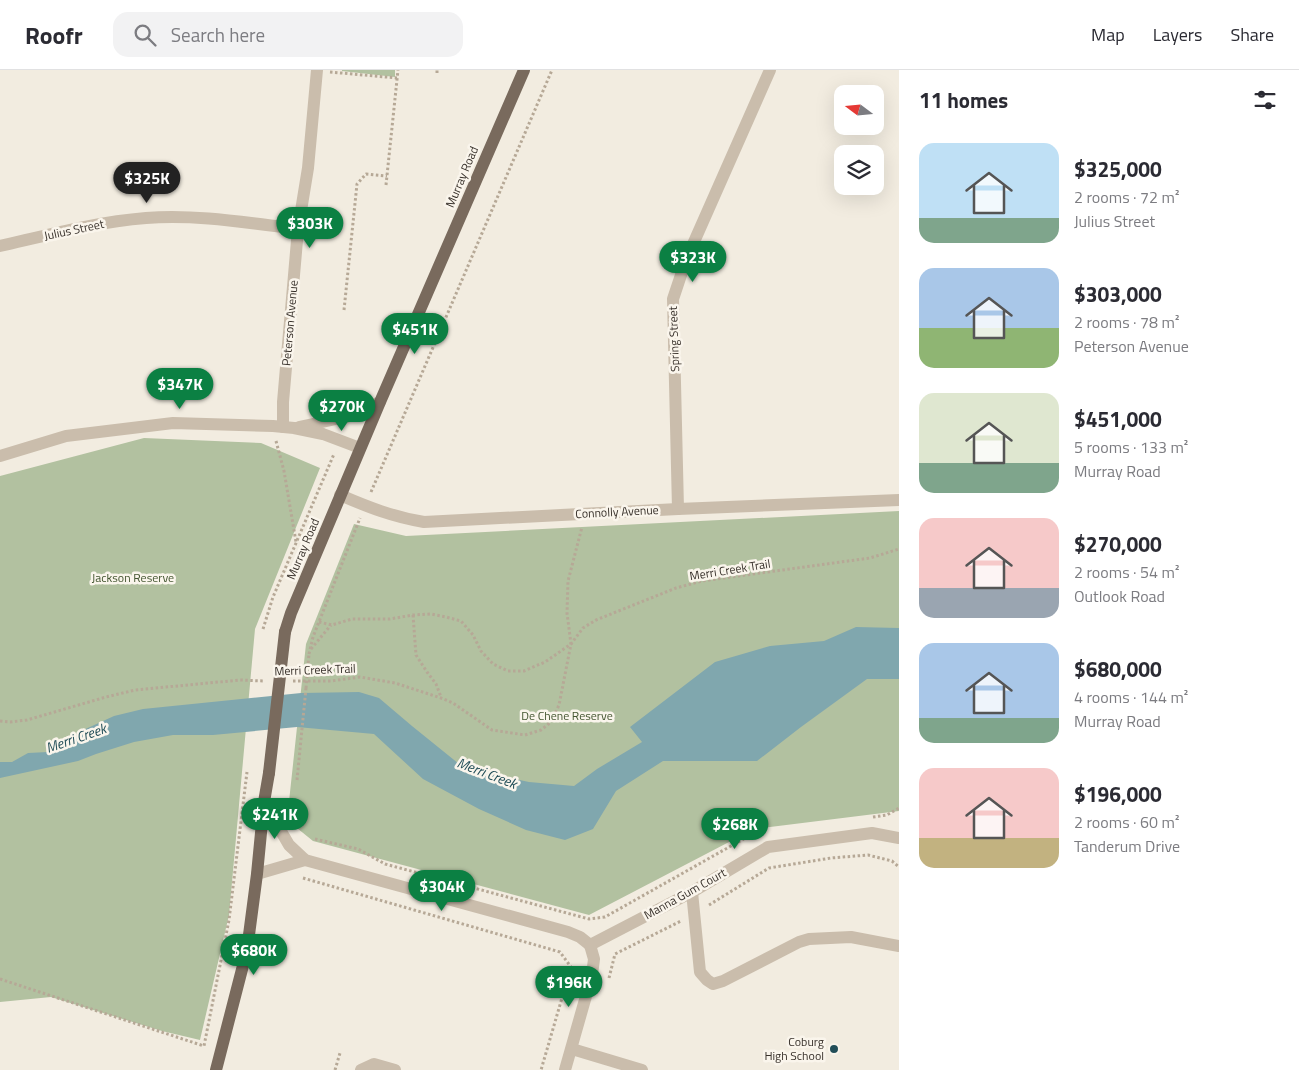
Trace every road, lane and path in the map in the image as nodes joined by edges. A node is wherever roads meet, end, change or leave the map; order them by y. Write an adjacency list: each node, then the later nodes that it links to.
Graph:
1 (317, 70): 6 (path); 9 (street, Peterson Avenue)
2 (398, 70): 6 (path)
3 (524, 70): 12 (main road, Murray Road)
4 (552, 70): 19 (path)
5 (770, 70): 20 (street, Spring Street)
6 (397, 78): 7 (path)
7 (387, 176): 8 (path); 11 (path)
8 (386, 185)
9 (298, 229): 10 (street, Julius Street); 13 (street, Peterson Avenue)
10 (0, 246)
11 (344, 310)
12 (380, 402): 13 (street); 15 (main road, Murray Road)
13 (283, 427): 14 (street); 16 (street); 22 (path)
14 (339, 440): 15 (street); 22 (path)
15 (360, 448): 17 (main road, Murray Road)
16 (0, 456)
17 (340, 496): 19 (street, Connolly Avenue); 36 (main road, Murray Road, bridge)
18 (899, 500): 20 (street, Connolly Avenue)
19 (365, 505): 21 (street, Connolly Avenue); 25 (path)
20 (678, 508): 21 (street, Connolly Avenue)
21 (585, 514): 28 (path)
22 (296, 543): 27 (path)
23 (899, 549): 28 (path, Merri Creek Trail)
24 (413, 615): 26 (path); 28 (path); 32 (path)
25 (319, 622): 26 (path); 29 (path)
26 (332, 625): 29 (path)
27 (263, 629)
28 (571, 644): 32 (path, Merri Creek Trail)
29 (309, 654): 35 (path, bridge)
30 (267, 681): 33 (path, Merri Creek Trail)
31 (285, 681): 32 (path, Merri Creek Trail)
32 (441, 698)
33 (0, 721)
34 (247, 772): 48 (path)
35 (297, 780)
36 (264, 802): 42 (street); 43 (main road, Murray Road)
37 (899, 808): 38 (path)
38 (867, 817)
39 (769, 831): 41 (path)
40 (899, 838): 45 (street, Manna Gum Court)
41 (315, 839)
42 (306, 860): 43 (street); 46 (street)
43 (257, 874): 51 (main road, Murray Road)
44 (303, 878): 55 (path)
45 (692, 892): 46 (street, Manna Gum Court); 47 (street)
46 (590, 945): 49 (street)
47 (899, 946)
48 (0, 979)
49 (572, 1048): 56 (street); 57 (street)
50 (340, 1053): 52 (path)
51 (216, 1070)
52 (335, 1070)
53 (361, 1070): 54 (street)
54 (395, 1070)
55 (540, 1070)
56 (565, 1070)
57 (642, 1070)

